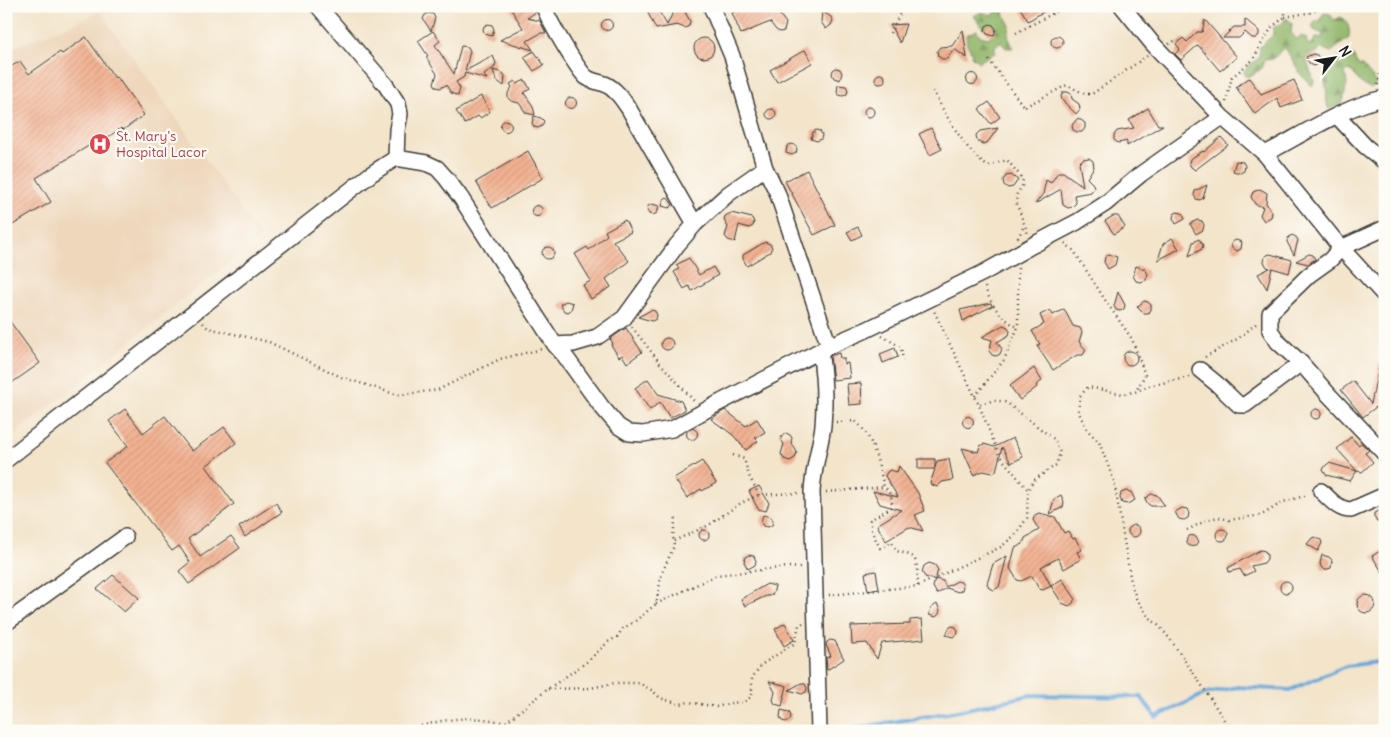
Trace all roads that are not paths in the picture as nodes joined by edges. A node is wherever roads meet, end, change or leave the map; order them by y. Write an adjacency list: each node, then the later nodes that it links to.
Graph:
1 (318, 6): 9 (street)
2 (544, 6): 12 (street)
3 (711, 6): 11 (street)
4 (1122, 6): 7 (street)
5 (1380, 98): 6 (street)
6 (1337, 116): 8 (street); 10 (street)
7 (1222, 118): 8 (street); 17 (street)
8 (1265, 154): 14 (street)
9 (396, 158): 16 (street); 21 (street)
10 (1385, 162)
11 (764, 168): 12 (street); 17 (street)
12 (695, 224): 16 (street)
13 (1385, 228): 14 (street)
14 (1341, 248): 15 (street); 18 (street)
15 (1385, 296)
16 (555, 346): 17 (street)
17 (824, 349): 26 (street)
18 (1301, 363): 19 (street); 20 (street)
19 (1200, 370)
20 (1385, 454)
21 (6, 460)
22 (1321, 491): 23 (street)
23 (1385, 495)
24 (124, 537): 25 (street)
25 (6, 623)
26 (819, 731)

